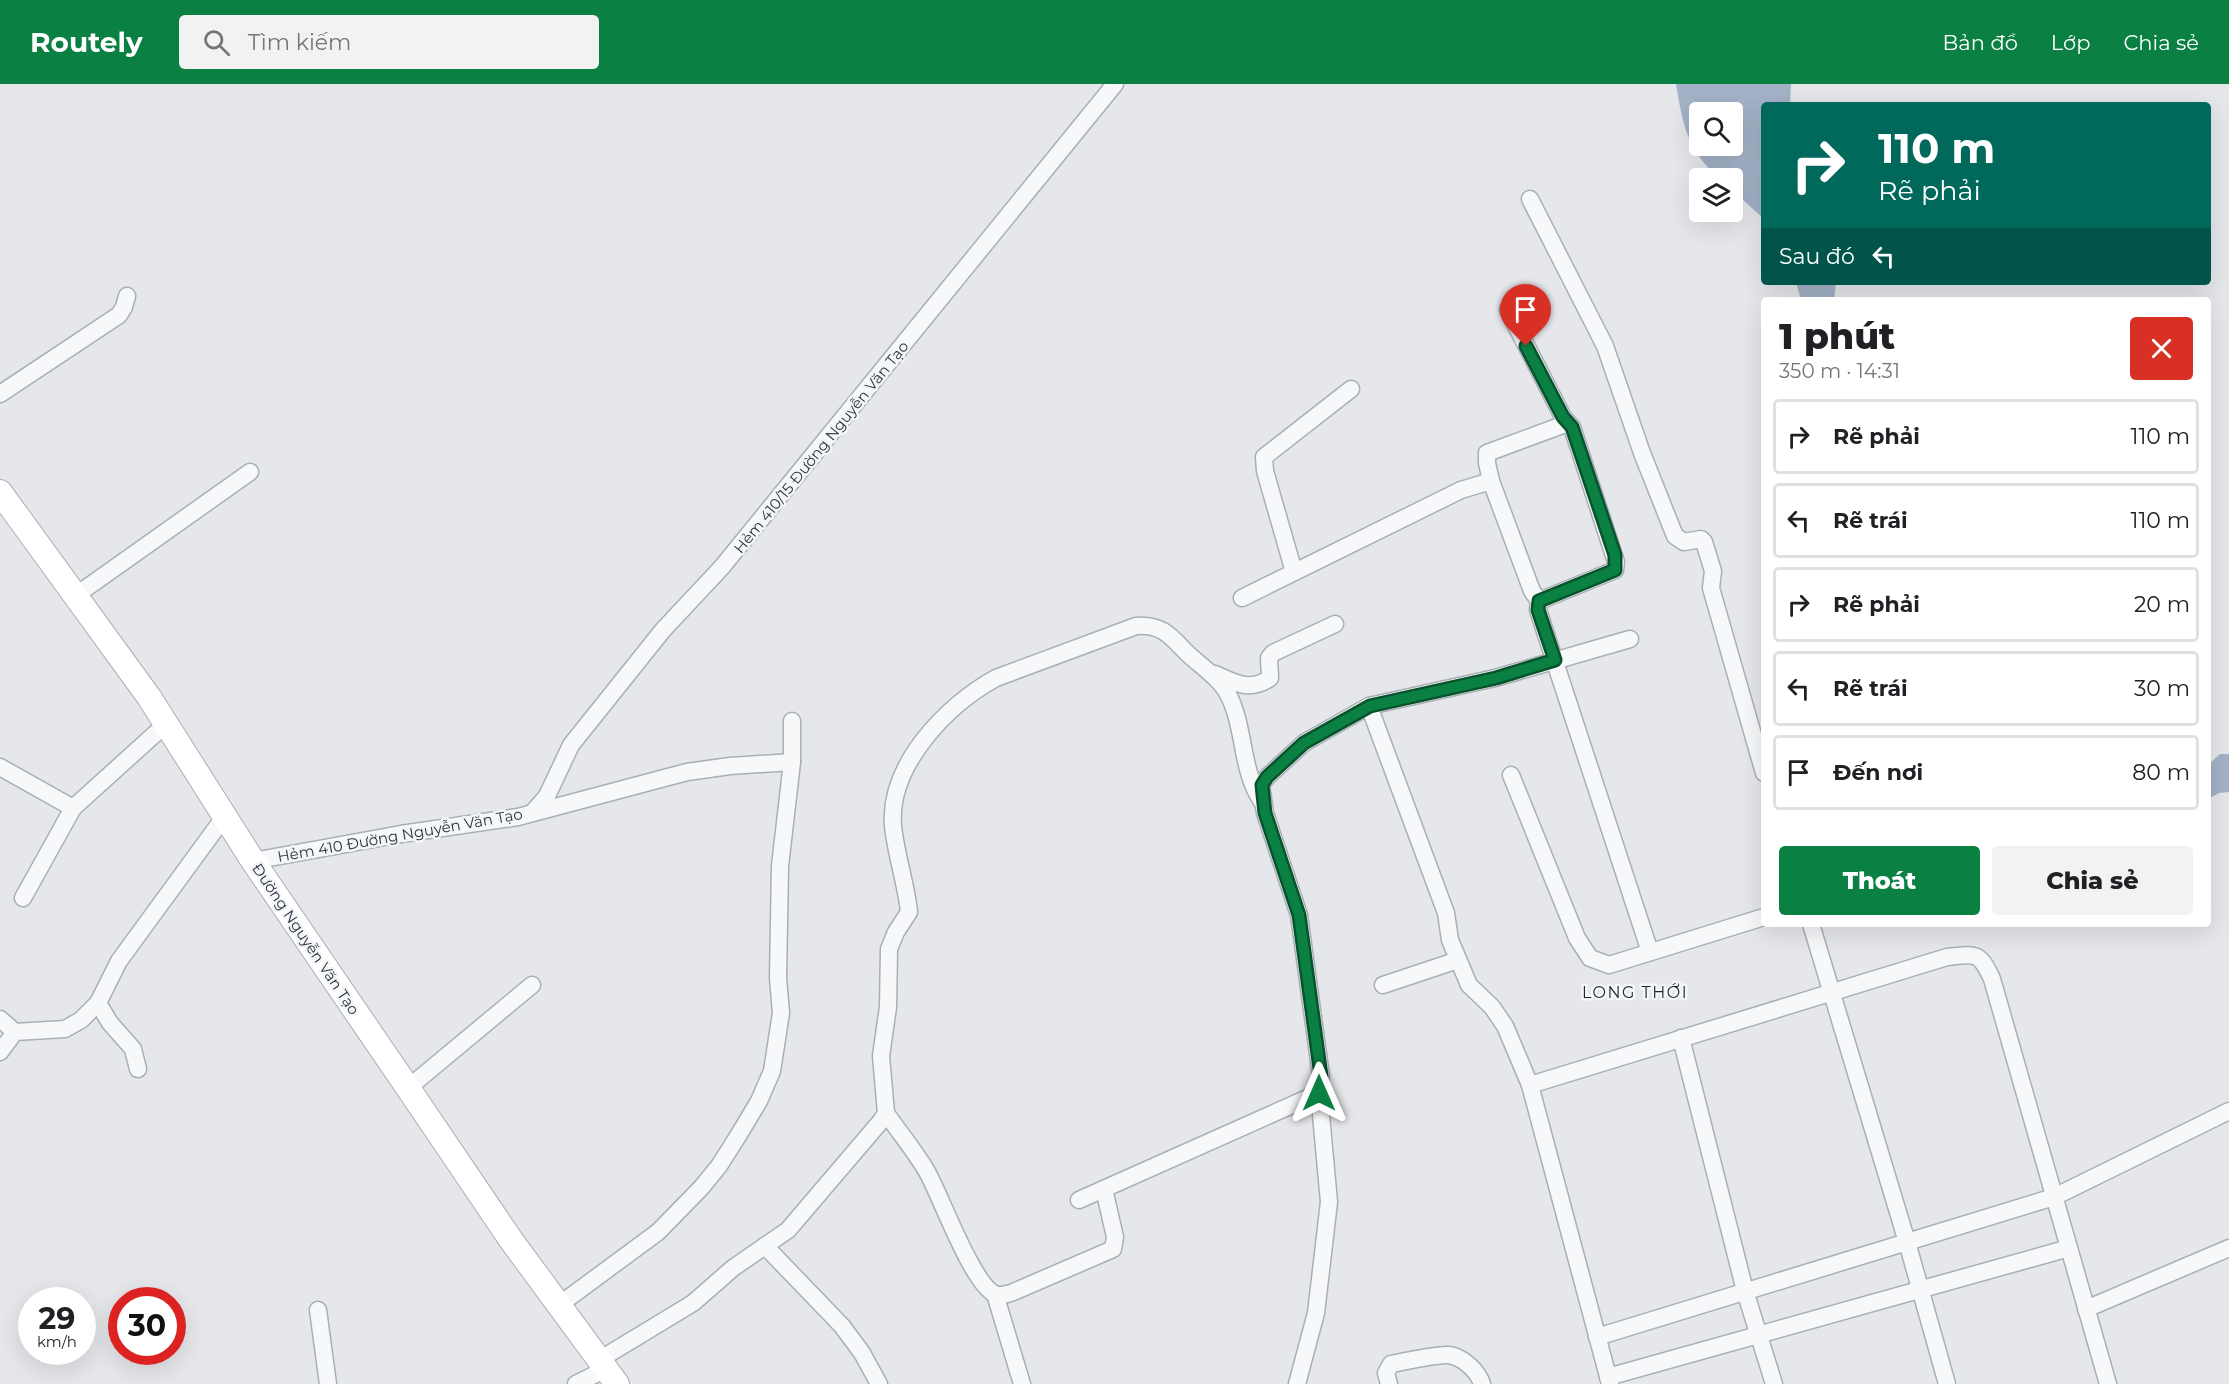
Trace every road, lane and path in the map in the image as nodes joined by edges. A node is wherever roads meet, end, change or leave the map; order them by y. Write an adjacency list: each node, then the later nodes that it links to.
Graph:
1 (1115, 84): 28 (street, Hẻm 410/15 Đường Nguyễn Văn Tạo)
2 (1530, 199): 23 (street)
3 (127, 296): 6 (street)
4 (1508, 310): 7 (street)
5 (1351, 389): 11 (street)
6 (0, 394)
7 (1568, 423): 9 (street); 14 (street)
8 (250, 472): 12 (street)
9 (1491, 481): 11 (street); 14 (street)
10 (0, 492): 12 (main road, Đường Nguyễn Văn Tạo)
11 (1294, 572): 13 (street)
12 (75, 596): 21 (main road, Đường Nguyễn Văn Tạo)
13 (1242, 598)
14 (1539, 601): 17 (street)
15 (1335, 624): 18 (street)
16 (1630, 639): 17 (street)
17 (1555, 660): 19 (street); 34 (street)
18 (1206, 670): 26 (street); 49 (street)
19 (1370, 706): 26 (street); 35 (street)
20 (792, 721): 22 (street)
21 (166, 723): 27 (street); 29 (main road, Đường Nguyễn Văn Tạo)
22 (792, 762): 28 (street, Hẻm 410 Đường Nguyễn Văn Tạo); 60 (street)
23 (1761, 763)
24 (0, 767): 27 (street)
25 (1511, 774): 34 (street)
26 (1263, 803): 47 (street)
27 (73, 808): 31 (street)
28 (533, 812): 30 (street, Hẻm 410 Đường Nguyễn Văn Tạo)
29 (225, 816): 30 (main road, Đường Nguyễn Văn Tạo); 39 (street)
30 (253, 861): 46 (main road, Đường Nguyễn Văn Tạo)
31 (23, 898)
32 (1761, 918): 34 (street)
33 (1812, 927): 38 (street)
34 (1650, 952)
35 (1458, 960): 37 (street); 45 (street)
36 (532, 985): 46 (street)
37 (1383, 985)
38 (1832, 992): 42 (street); 51 (street); 53 (street)
39 (98, 1003): 41 (street); 44 (street)
40 (0, 1019): 41 (street)
41 (15, 1032): 43 (street)
42 (1681, 1038): 45 (street); 58 (street)
43 (0, 1052)
44 (138, 1069)
45 (1530, 1085): 64 (street)
46 (408, 1088): 60 (main road, Đường Nguyễn Văn Tạo)
47 (1319, 1093): 50 (street); 71 (street)
48 (2229, 1111): 51 (street)
49 (886, 1113): 54 (street); 59 (street)
50 (1104, 1189): 52 (street); 59 (street)
51 (2054, 1197): 53 (street); 55 (street)
52 (1079, 1200)
53 (1907, 1242): 57 (street); 58 (street)
54 (765, 1246): 65 (street); 69 (street)
55 (2069, 1248): 57 (street); 61 (street)
56 (2229, 1248): 61 (street)
57 (1920, 1288): 63 (street); 75 (street)
58 (1745, 1291): 63 (street); 64 (street)
59 (995, 1294): 70 (street)
60 (559, 1305): 65 (main road, Đường Nguyễn Văn Tạo)
61 (2086, 1309): 76 (street)
62 (318, 1310): 67 (street)
63 (1759, 1335): 66 (street); 74 (street)
64 (1597, 1337): 66 (street)
65 (607, 1371): 68 (street)
66 (1609, 1381)
67 (327, 1384)
68 (576, 1384)
69 (879, 1384)
70 (1022, 1384)
71 (1297, 1384)
72 (1389, 1384): 73 (street)
73 (1482, 1384)
74 (1774, 1384)
75 (1947, 1384)
76 (2108, 1384)

